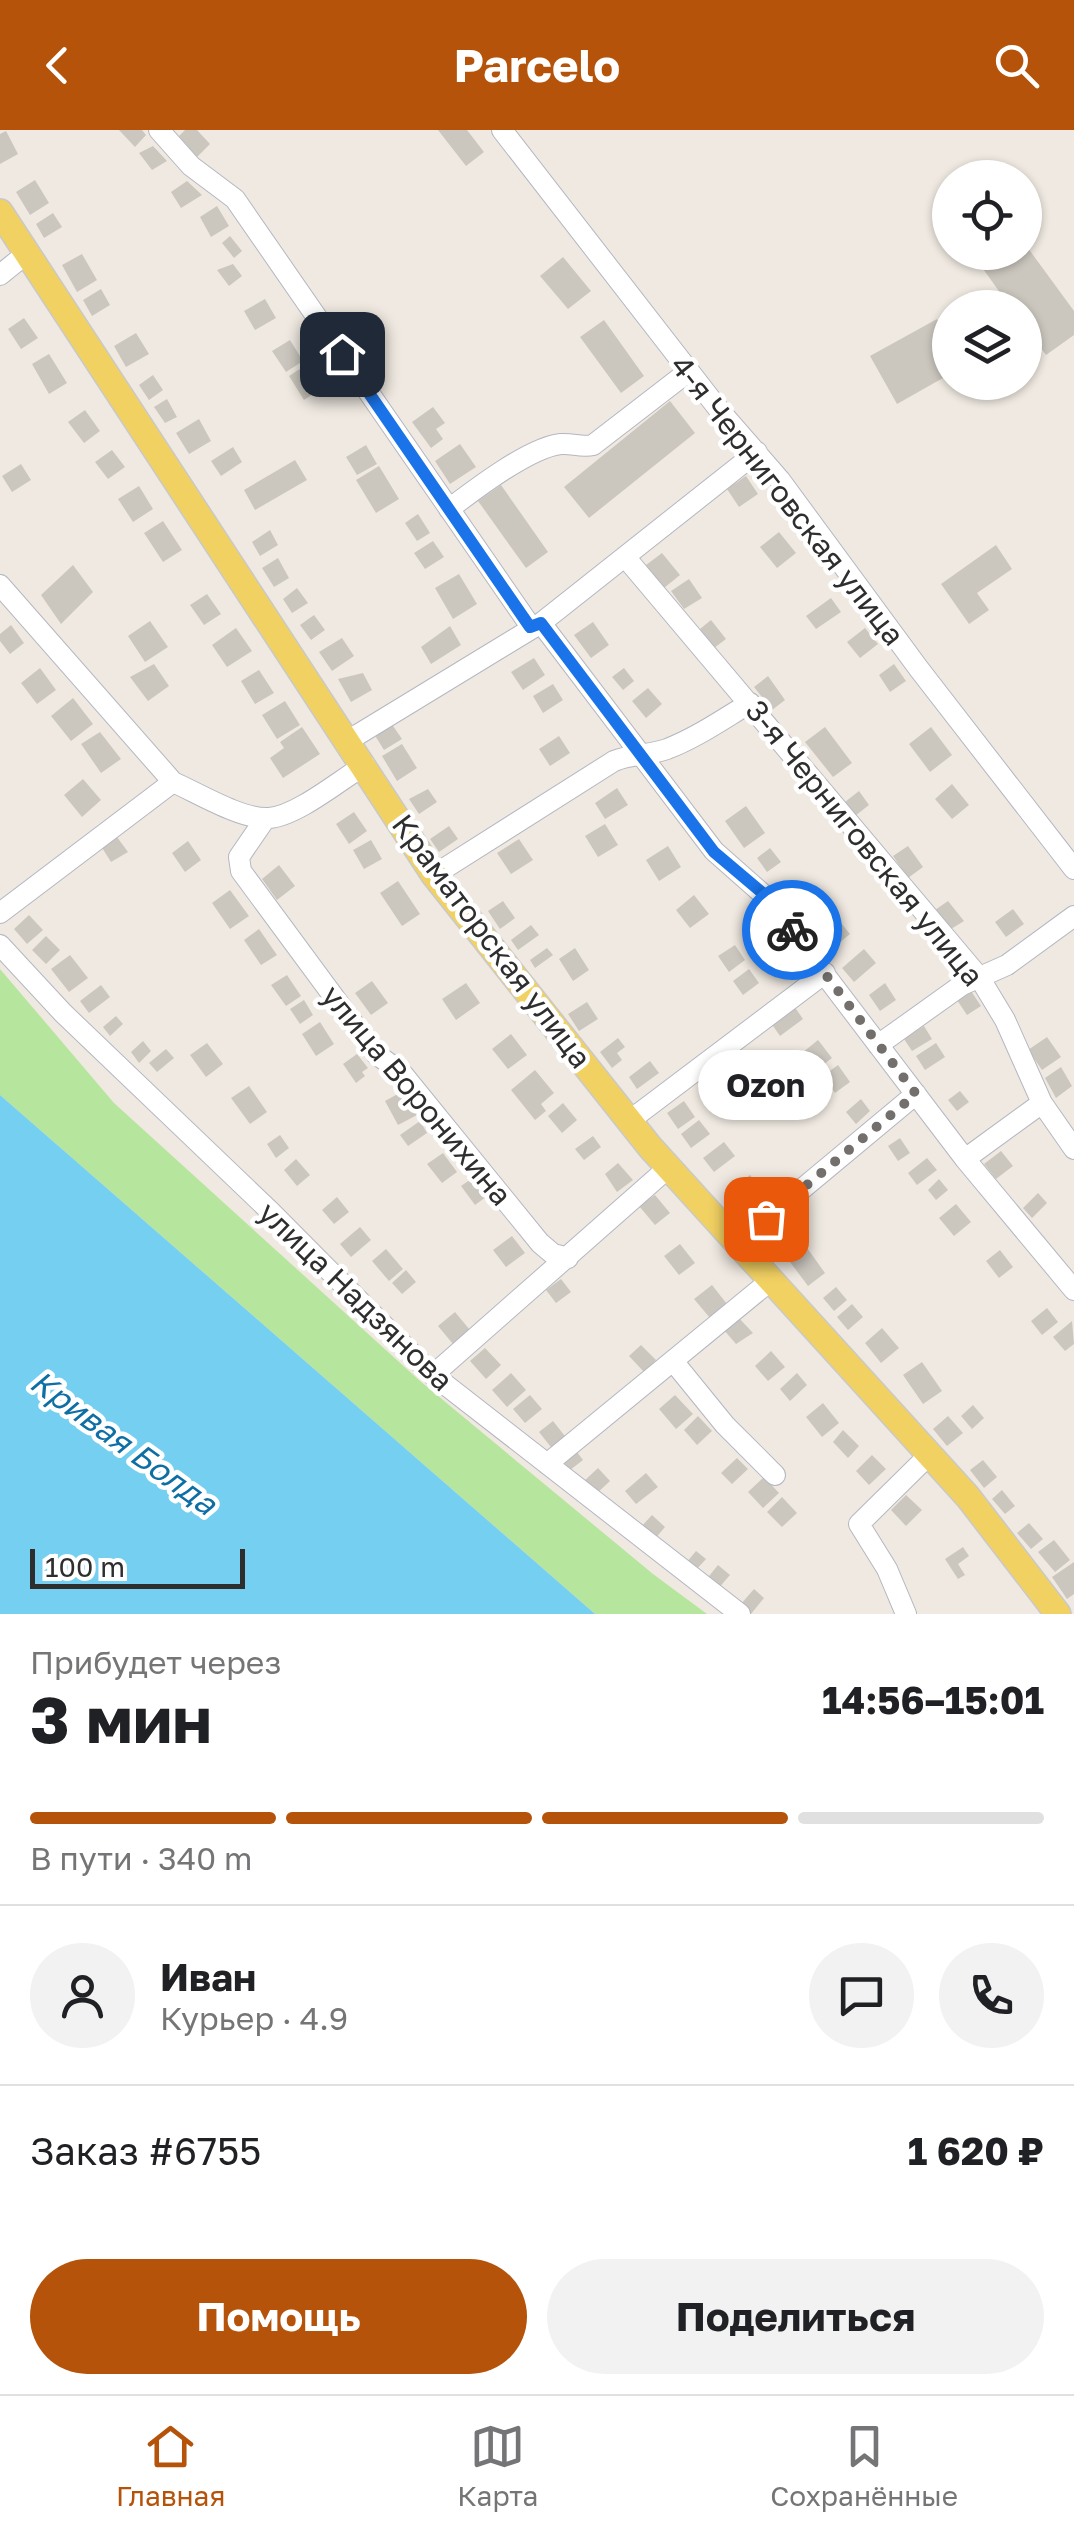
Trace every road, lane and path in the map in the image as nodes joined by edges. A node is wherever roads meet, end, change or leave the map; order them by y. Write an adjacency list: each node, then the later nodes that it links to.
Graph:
1 (159, 130): 8 (street)
2 (502, 130): 6 (street, 4-я Черниговская улица)
3 (0, 212): 4 (main road, Краматорская улица)
4 (26, 254): 5 (street); 13 (main road, Краматорская улица)
5 (0, 276)
6 (688, 371): 7 (street, 4-я Черниговская улица); 8 (street)
7 (757, 452): 9 (street); 18 (street, 4-я Черниговская улица)
8 (448, 509): 11 (street)
9 (626, 558): 11 (street); 12 (street, 3-я Черниговская улица)
10 (0, 585): 16 (street)
11 (536, 625): 13 (street); 14 (street)
12 (750, 703): 14 (street); 24 (street, 3-я Черниговская улица)
13 (349, 740): 15 (main road, Краматорская улица)
14 (641, 754): 19 (street); 23 (street)
15 (365, 766): 17 (street); 19 (main road, Краматорская улица)
16 (173, 782): 17 (street); 20 (street)
17 (266, 819): 33 (street, улица Воронихина)
18 (1074, 869)
19 (434, 875): 28 (main road, Краматорская улица)
20 (0, 913)
21 (1074, 916): 24 (street)
22 (0, 945): 37 (street, улица Надзянова)
23 (825, 974): 25 (street); 28 (street)
24 (979, 977): 25 (street); 27 (street, 3-я Черниговская улица)
25 (878, 1045): 26 (street)
26 (916, 1094): 30 (street); 32 (street)
27 (1042, 1103): 29 (street, 3-я Черниговская улица); 30 (street)
28 (629, 1121): 31 (main road, Краматорская улица)
29 (1074, 1149)
30 (965, 1158): 35 (street)
31 (668, 1168): 32 (main road, Краматорская улица); 33 (street)
32 (736, 1244): 34 (main road, Краматорская улица)
33 (568, 1258): 37 (street)
34 (770, 1281): 36 (street); 38 (main road, Краматорская улица)
35 (1074, 1290)
36 (672, 1361): 39 (street); 40 (street)
37 (434, 1375): 39 (street, улица Надзянова)
38 (929, 1456): 42 (street); 43 (main road, Краматорская улица)
39 (546, 1464): 41 (street, улица Надзянова)
40 (775, 1475)
41 (740, 1614)
42 (906, 1614)
43 (1058, 1614)

